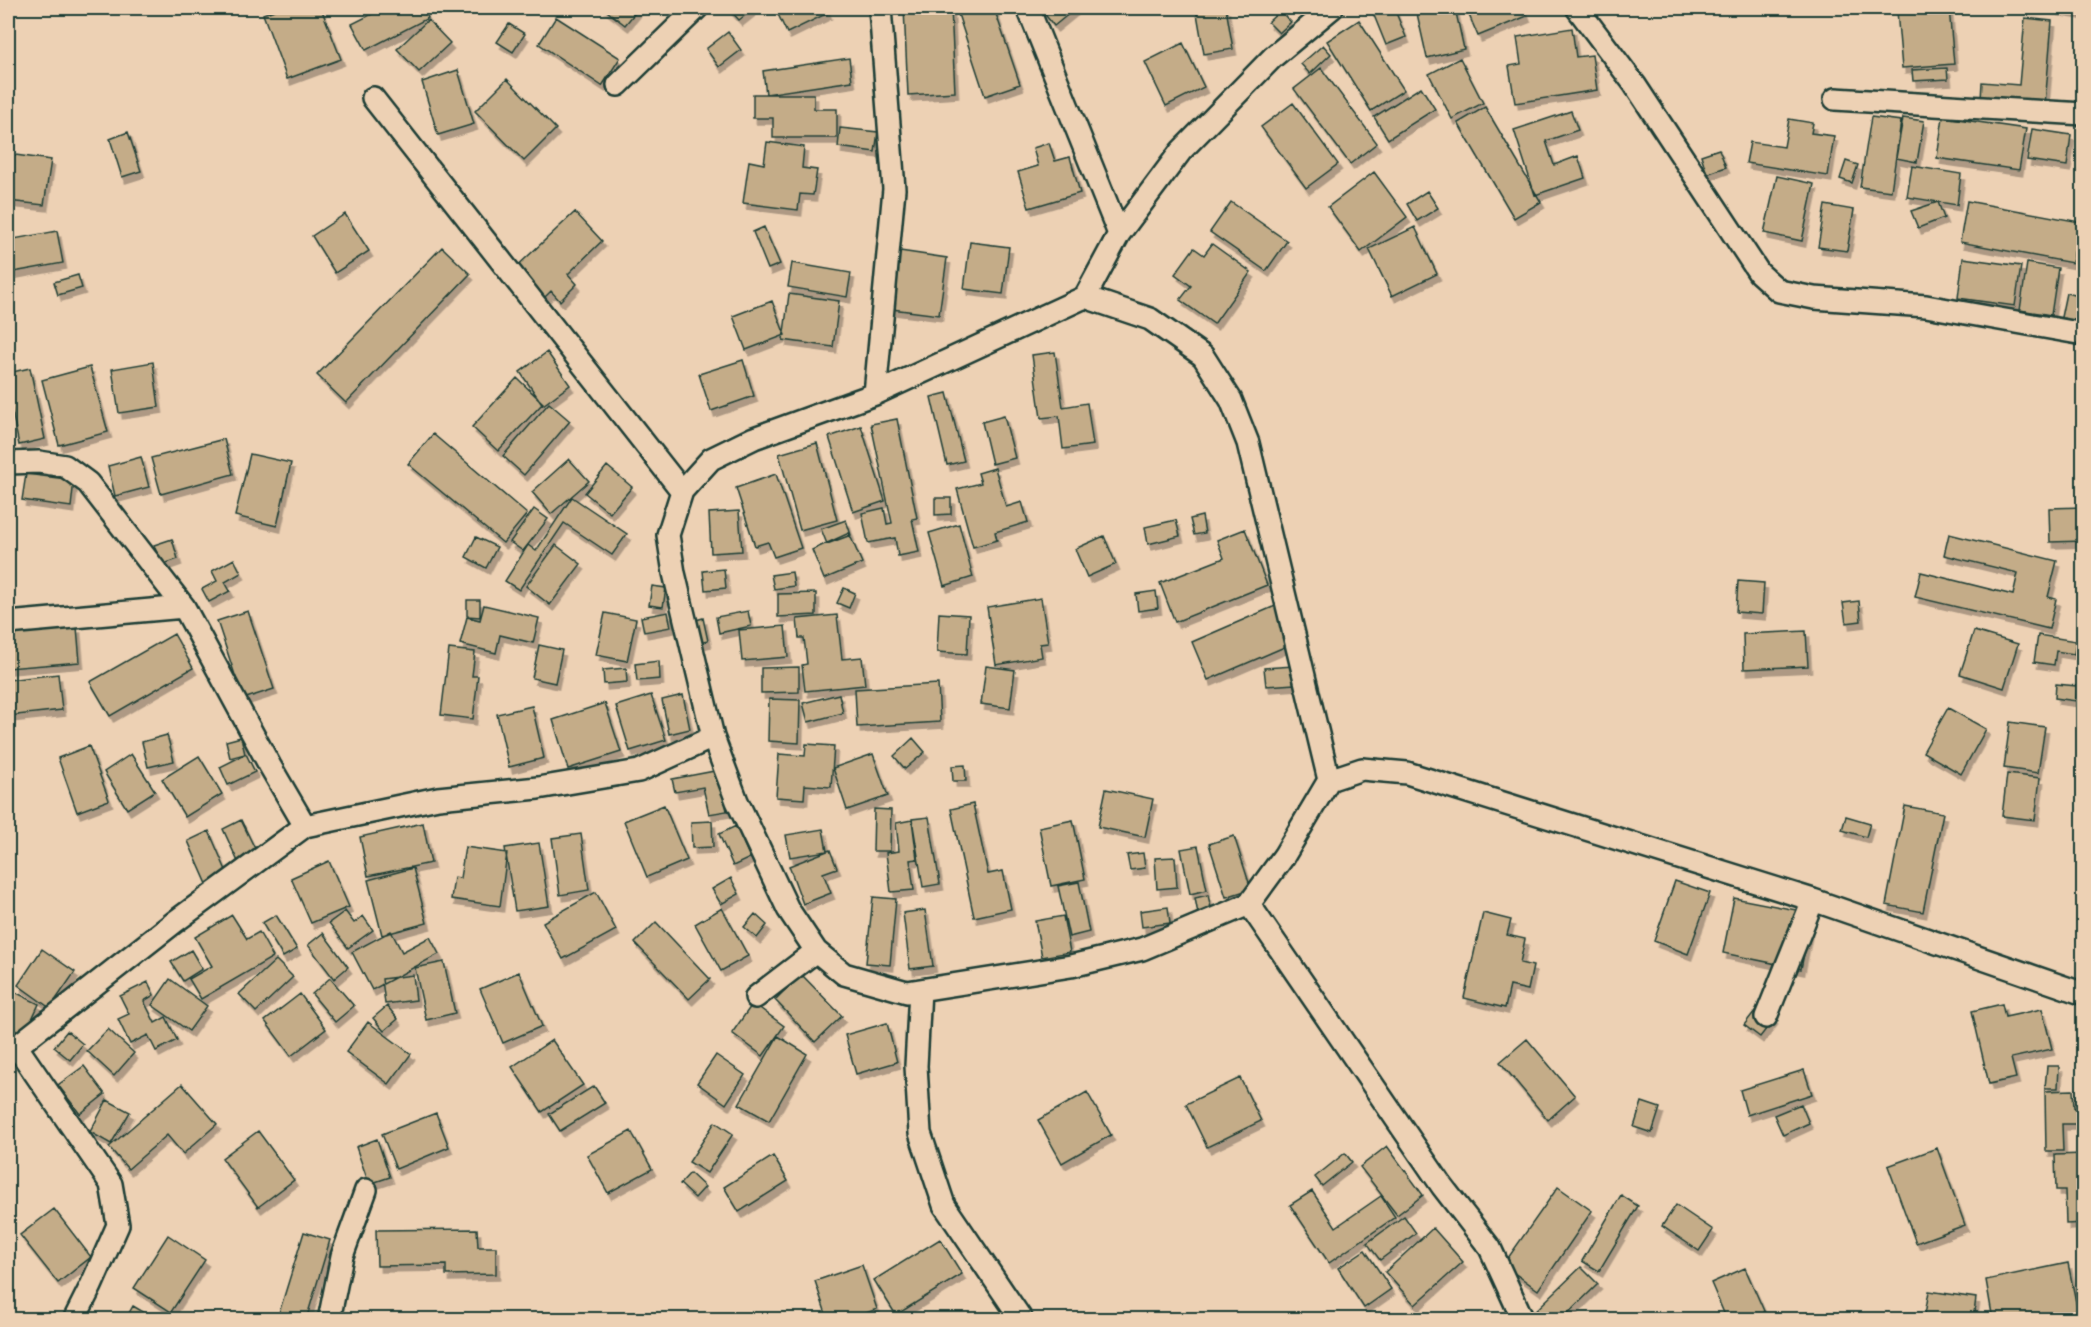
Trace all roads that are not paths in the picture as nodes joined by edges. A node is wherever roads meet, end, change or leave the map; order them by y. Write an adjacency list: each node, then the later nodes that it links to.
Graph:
1 (697, 8): 6 (street)
2 (880, 8): 13 (street)
3 (1028, 8): 10 (street)
4 (1332, 8): 10 (street)
5 (1577, 8): 12 (street)
6 (618, 85)
7 (373, 98): 15 (street)
8 (1835, 99): 9 (street)
9 (2084, 114)
10 (1119, 234): 11 (street)
11 (1085, 297): 13 (street); 19 (street)
12 (2084, 334)
13 (875, 394): 15 (street)
14 (8, 463): 16 (street)
15 (682, 491): 18 (street)
16 (184, 608): 17 (street); 20 (street)
17 (8, 623)
18 (713, 737): 20 (street); 23 (street)
19 (1329, 780): 21 (street); 22 (street)
20 (305, 826): 28 (street)
21 (1813, 900): 25 (street); 27 (street)
22 (1250, 904): 24 (street); 33 (street)
23 (816, 951): 24 (street); 26 (street)
24 (920, 990): 32 (street)
25 (2084, 994)
26 (756, 998)
27 (1766, 1017)
28 (12, 1050): 30 (street)
29 (366, 1190): 31 (street)
30 (74, 1320)
31 (329, 1320)
32 (1022, 1320)
33 (1523, 1320)

